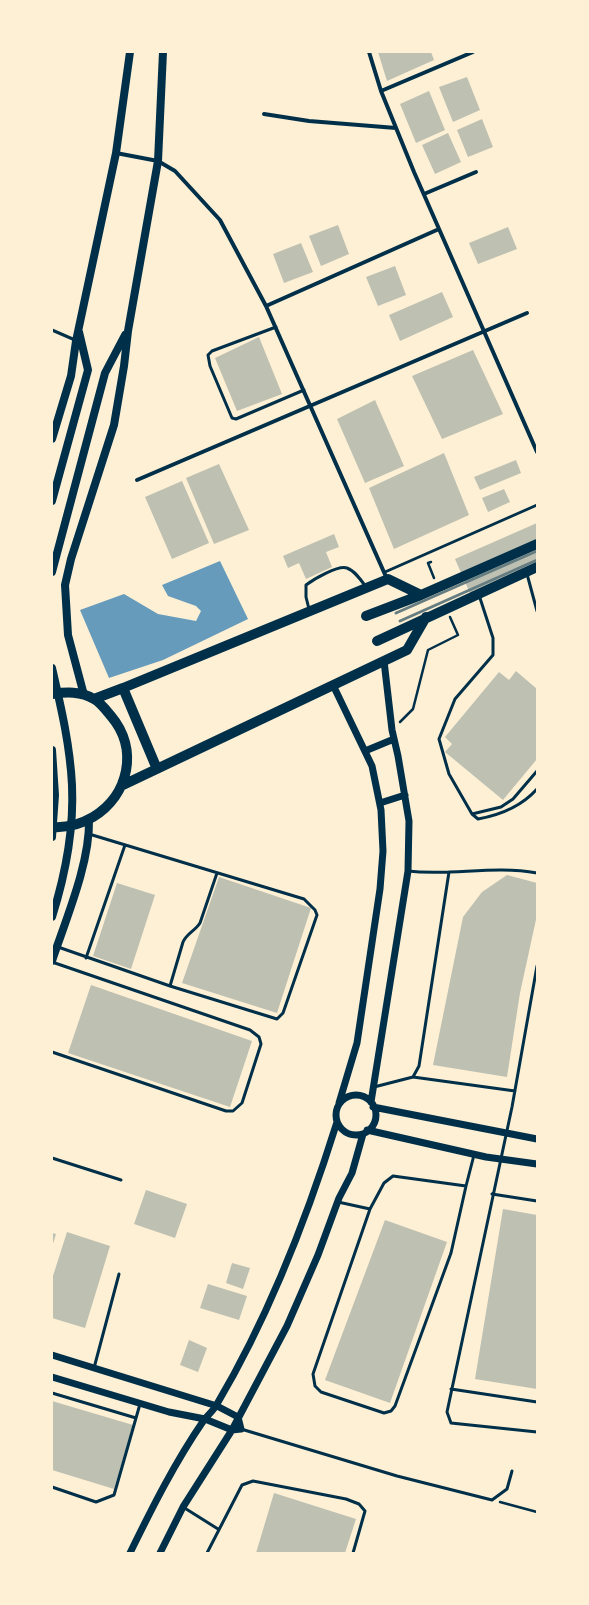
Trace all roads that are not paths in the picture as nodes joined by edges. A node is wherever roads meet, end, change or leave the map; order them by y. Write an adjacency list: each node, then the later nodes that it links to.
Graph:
1 (130, 52): 8 (main road)
2 (163, 52): 9 (main road)
3 (369, 52): 5 (street)
4 (473, 52): 5 (street)
5 (381, 90): 7 (street)
6 (264, 114): 7 (street)
7 (396, 128): 11 (street)
8 (116, 153): 9 (street); 16 (main road)
9 (158, 161): 13 (street); 19 (main road)
10 (476, 172): 11 (street)
11 (424, 194): 12 (street)
12 (439, 229): 13 (street); 18 (street)
13 (266, 306): 15 (street)
14 (527, 313): 18 (street)
15 (276, 327): 21 (street); 21 (lane)
16 (79, 329): 20 (main road); 26 (main road)
17 (52, 330): 20 (lane)
18 (485, 330): 22 (street); 24 (street)
19 (128, 331): 30 (main road); 46 (main road)
20 (76, 341): 23 (main road)
21 (304, 390): 22 (street)
22 (310, 405): 25 (street); 32 (street)
23 (52, 439)
24 (537, 452)
25 (137, 480)
26 (52, 501)
27 (537, 505): 32 (lane)
28 (537, 544): 35 (main road)
29 (537, 567): 31 (main road)
30 (52, 572)
31 (526, 572): 34 (main road); 37 (lane)
32 (386, 576): 33 (main road); 35 (main road)
33 (366, 588): 36 (main road); 36 (lane)
34 (478, 593): 39 (main road); 56 (lane)
35 (421, 595): 38 (main road)
36 (310, 611): 44 (main road)
37 (537, 611)
38 (366, 616)
39 (426, 617): 40 (main road); 41 (main road)
40 (377, 640)
41 (384, 661): 43 (main road); 47 (street)
42 (52, 668): 66 (main road)
43 (333, 685): 49 (street); 50 (main road)
44 (123, 688): 46 (main road); 50 (main road)
45 (52, 694): 46 (main road)
46 (89, 697): 52 (main road)
47 (394, 739): 49 (street); 54 (street)
48 (52, 750): 60 (main road)
49 (365, 751): 55 (street)
50 (156, 769): 52 (main road)
51 (537, 771): 56 (lane)
52 (123, 786): 57 (main road)
53 (537, 789): 56 (lane)
54 (405, 795): 55 (street); 62 (street)
55 (380, 803): 76 (street)
56 (472, 814)
57 (89, 820): 58 (main road); 59 (main road)
58 (52, 826)
59 (89, 834): 61 (lane); 67 (main road)
60 (52, 837)
61 (125, 845): 64 (lane); 68 (lane)
62 (408, 871): 63 (lane); 74 (street)
63 (449, 872): 65 (lane); 73 (lane)
64 (217, 873): 71 (lane); 71 (lane)
65 (537, 873)
66 (52, 917)
67 (56, 947): 68 (lane); 69 (main road)
68 (86, 958): 71 (lane)
69 (52, 961): 72 (lane)
70 (537, 966): 75 (lane)
71 (170, 986)
72 (52, 1052)
73 (412, 1077): 74 (lane); 75 (lane)
74 (374, 1087): 77 (street)
75 (515, 1091): 80 (lane)
76 (339, 1103): 77 (street); 78 (street)
77 (372, 1104): 79 (street); 80 (street)
78 (337, 1122): 79 (street); 100 (street)
79 (365, 1132): 82 (street); 90 (street)
80 (504, 1134): 81 (street); 84 (lane)
81 (537, 1140)
82 (474, 1154): 84 (street); 87 (lane)
83 (52, 1158): 86 (lane)
84 (500, 1159): 85 (street); 88 (lane)
85 (537, 1164)
86 (121, 1180)
87 (466, 1186): 91 (lane); 91 (lane)
88 (492, 1194): 89 (lane); 96 (lane)
89 (537, 1200)
90 (338, 1202): 91 (lane); 101 (street)
91 (370, 1209)
92 (119, 1274): 94 (lane)
93 (52, 1355): 94 (street)
94 (94, 1368): 100 (street)
95 (52, 1377): 99 (street)
96 (451, 1389): 98 (lane); 106 (lane)
97 (52, 1393): 102 (lane)
98 (537, 1402)
99 (140, 1403): 102 (lane); 103 (street)
100 (217, 1406): 101 (street); 103 (street)
101 (238, 1417): 104 (street); 105 (street)
102 (136, 1418): 108 (lane)
103 (205, 1419): 105 (street); 111 (street)
104 (241, 1429): 105 (street); 107 (lane)
105 (232, 1430): 109 (street)
106 (537, 1432)
107 (512, 1471)
108 (52, 1487)
109 (183, 1507): 110 (lane); 112 (street)
110 (218, 1530): 113 (lane); 114 (lane)
111 (130, 1553)
112 (160, 1553)
113 (207, 1553)
114 (353, 1553)

